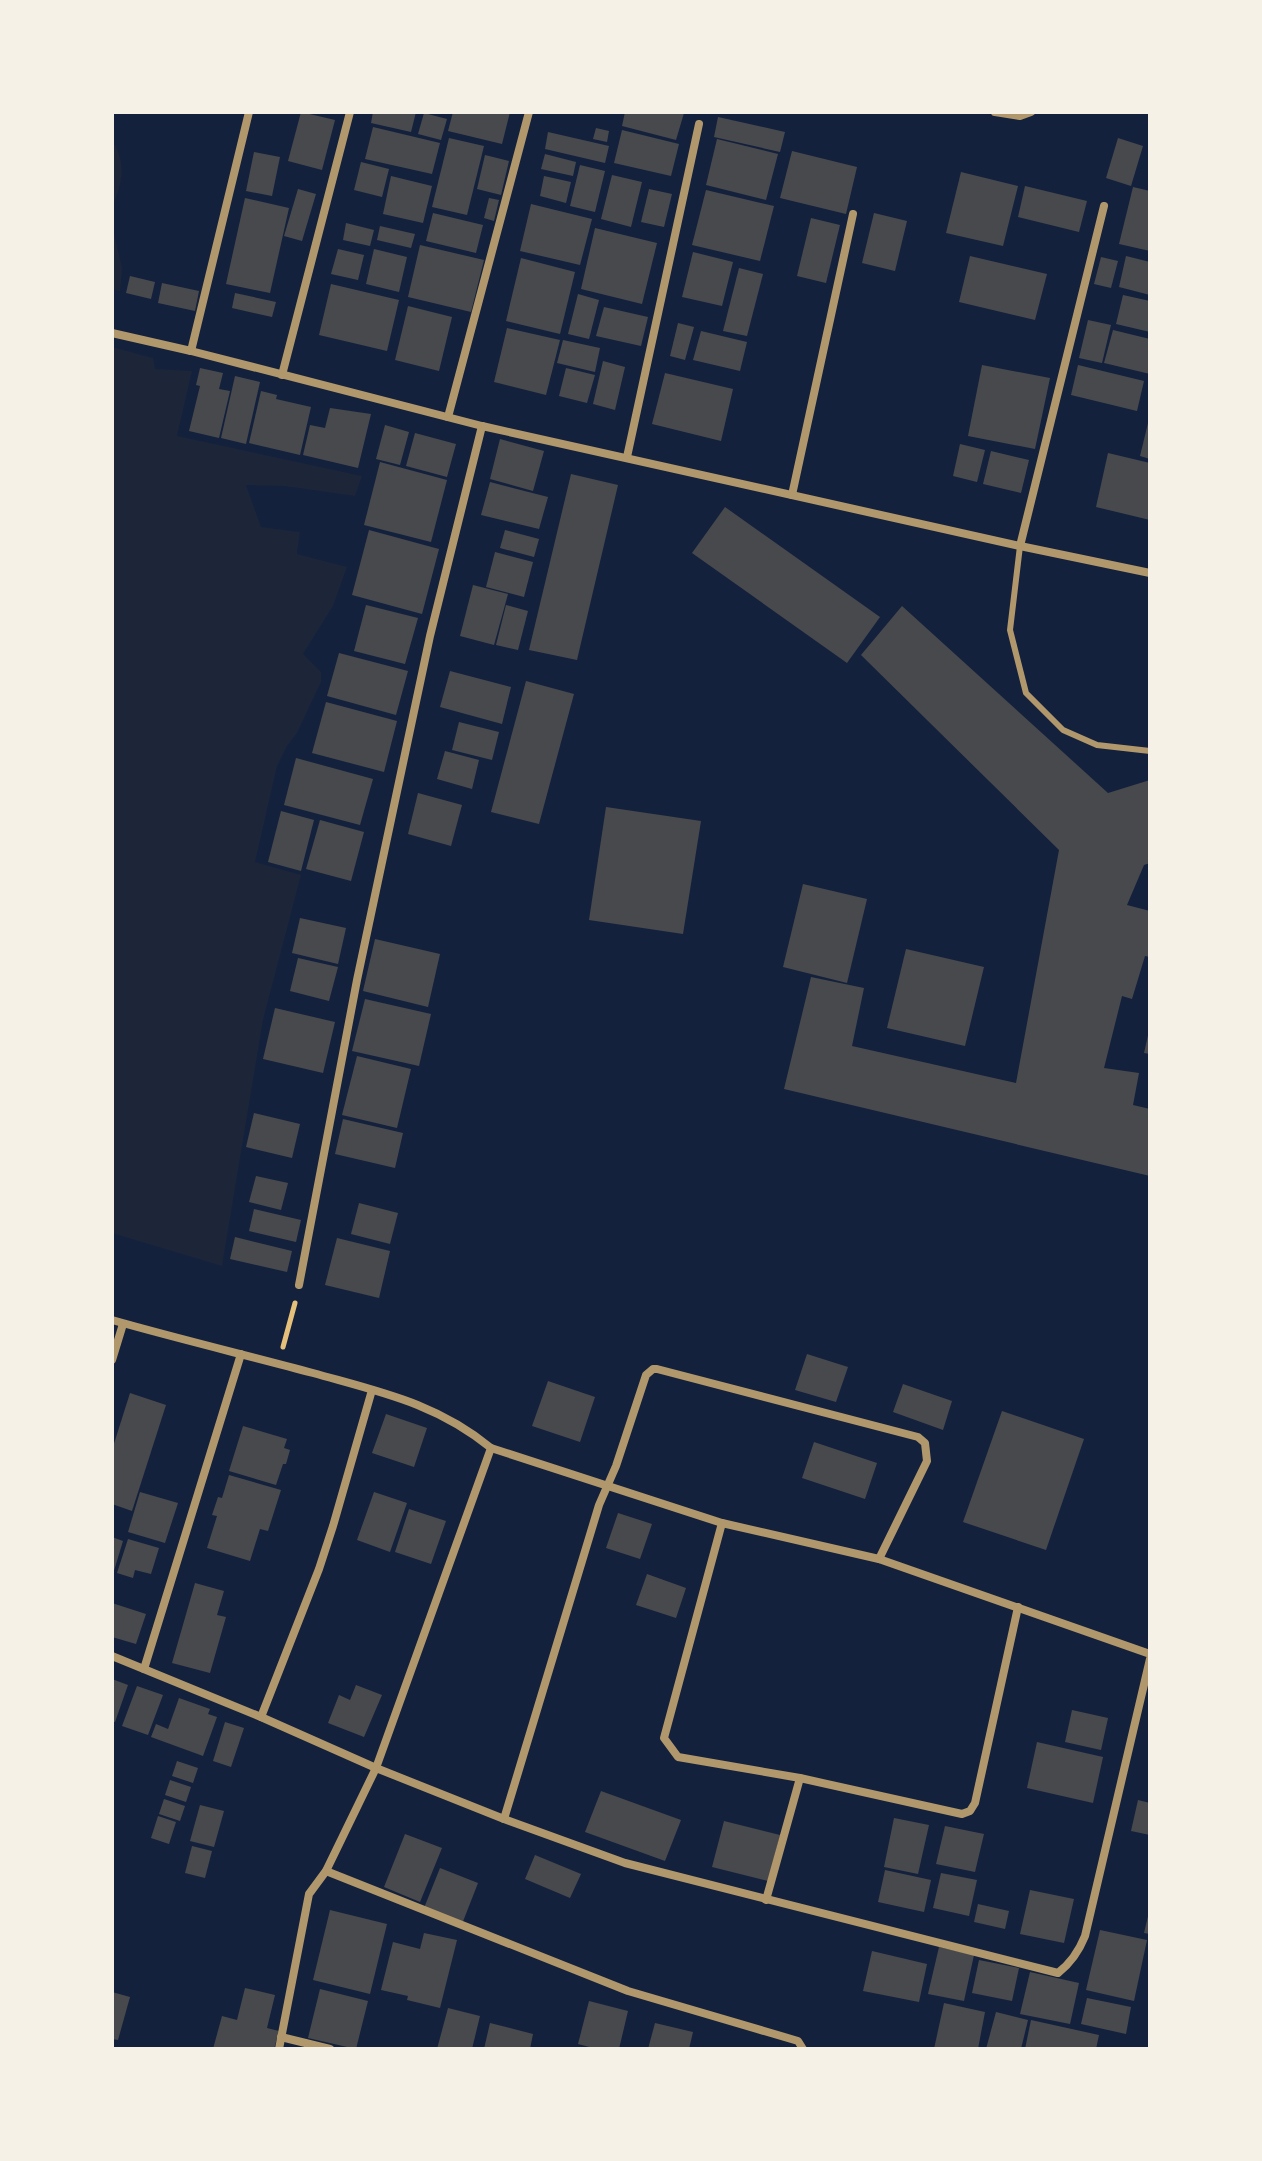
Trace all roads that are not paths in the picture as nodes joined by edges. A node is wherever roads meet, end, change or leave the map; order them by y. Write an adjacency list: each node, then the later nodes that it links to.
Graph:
1 (249, 112): 10 (street)
2 (350, 112): 11 (street)
3 (529, 112): 12 (street)
4 (995, 112): 5 (street)
5 (1031, 112)
6 (699, 124): 14 (street)
7 (1104, 206): 16 (street)
8 (853, 214): 15 (street)
9 (112, 333): 10 (street)
10 (191, 351): 11 (street)
11 (282, 375): 12 (street)
12 (448, 417): 13 (street)
13 (482, 426): 14 (street); 19 (street)
14 (627, 457): 15 (street)
15 (792, 495): 16 (street)
16 (1020, 546): 17 (street); 18 (lane)
17 (1150, 573)
18 (1150, 751)
19 (299, 1285)
20 (112, 1320): 21 (street)
21 (123, 1324): 22 (street); 23 (street)
22 (241, 1354): 24 (street); 32 (street)
23 (112, 1360)
24 (372, 1390): 25 (street); 33 (street)
25 (491, 1448): 26 (street); 34 (street)
26 (607, 1486): 27 (street); 28 (street); 36 (street)
27 (722, 1523): 28 (street); 35 (street)
28 (879, 1559): 29 (street)
29 (1018, 1607): 31 (street); 35 (street)
30 (112, 1656): 32 (street)
31 (1150, 1657): 38 (street)
32 (144, 1669): 33 (street)
33 (261, 1717): 34 (street)
34 (376, 1768): 36 (street); 37 (street)
35 (800, 1778): 38 (street)
36 (504, 1819): 38 (street)
37 (326, 1871): 39 (street); 42 (street)
38 (766, 1900)
39 (281, 2037): 40 (street); 41 (street)
40 (279, 2049)
41 (330, 2049)
42 (803, 2049)

